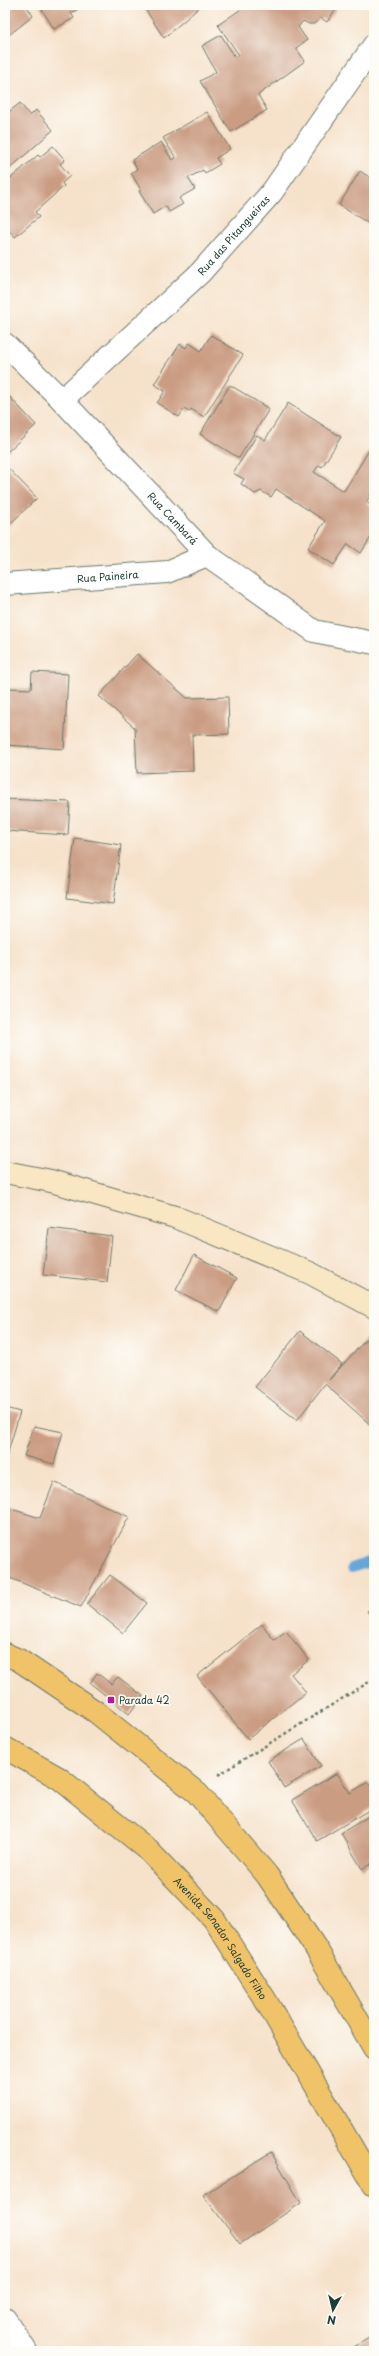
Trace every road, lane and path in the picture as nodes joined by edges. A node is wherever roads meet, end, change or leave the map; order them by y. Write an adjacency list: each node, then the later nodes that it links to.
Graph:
1 (374, 44): 3 (street, Rua das Pitangueiras)
2 (5, 344): 3 (street, Rua Cambará)
3 (62, 400): 4 (street, Rua Cambará)
4 (207, 555): 5 (street, Rua Paineira); 6 (street, Rua Cambará)
5 (5, 584)
6 (374, 643)
7 (5, 1172): 8 (street)
8 (374, 1307)
9 (5, 1654): 12 (main road)
10 (374, 1679): 12 (path)
11 (5, 1748): 14 (main road, Avenida Senador Salgado Filho)
12 (197, 1793): 13 (main road)
13 (374, 2048)
14 (374, 2185)
15 (5, 2319): 16 (street)
16 (26, 2351)

